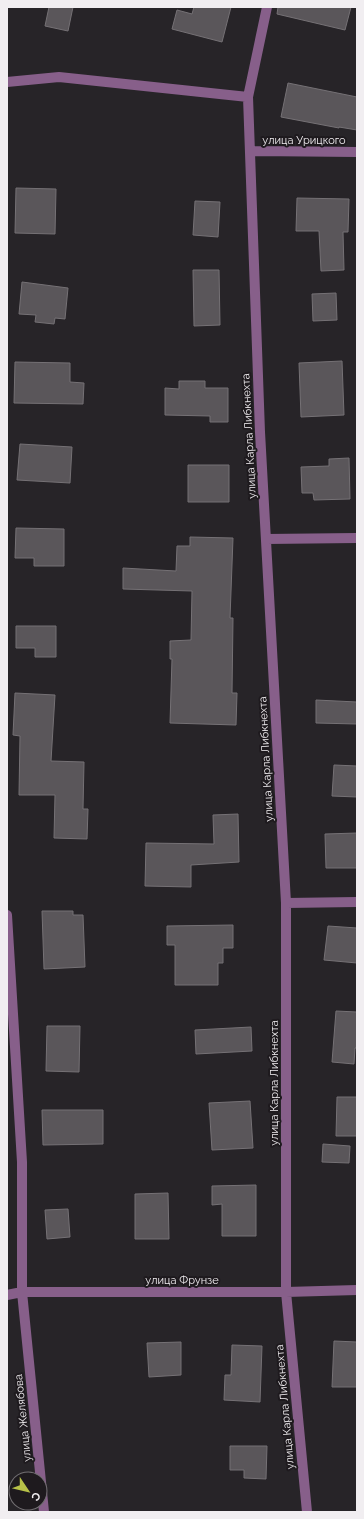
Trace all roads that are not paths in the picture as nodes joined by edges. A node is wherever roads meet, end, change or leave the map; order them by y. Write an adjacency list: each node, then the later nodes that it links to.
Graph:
1 (267, 7): 3 (street, улица Карла Либкнехта)
2 (7, 82): 3 (street)
3 (248, 97): 4 (street, улица Карла Либкнехта)
4 (250, 151): 5 (street, улица Урицкого); 6 (street, улица Карла Либкнехта)
5 (357, 152)
6 (266, 538): 7 (street); 9 (street, улица Карла Либкнехта)
7 (357, 538)
8 (357, 902): 9 (street)
9 (286, 903): 13 (street, улица Карла Либкнехта)
10 (7, 915): 12 (street, улица Желябова)
11 (357, 1290): 13 (street, улица Фрунзе)
12 (22, 1292): 13 (street, улица Фрунзе); 14 (street, улица Фрунзе); 15 (street, улица Желябова)
13 (286, 1292): 16 (street, улица Карла Либкнехта)
14 (7, 1295)
15 (44, 1512)
16 (307, 1512)

